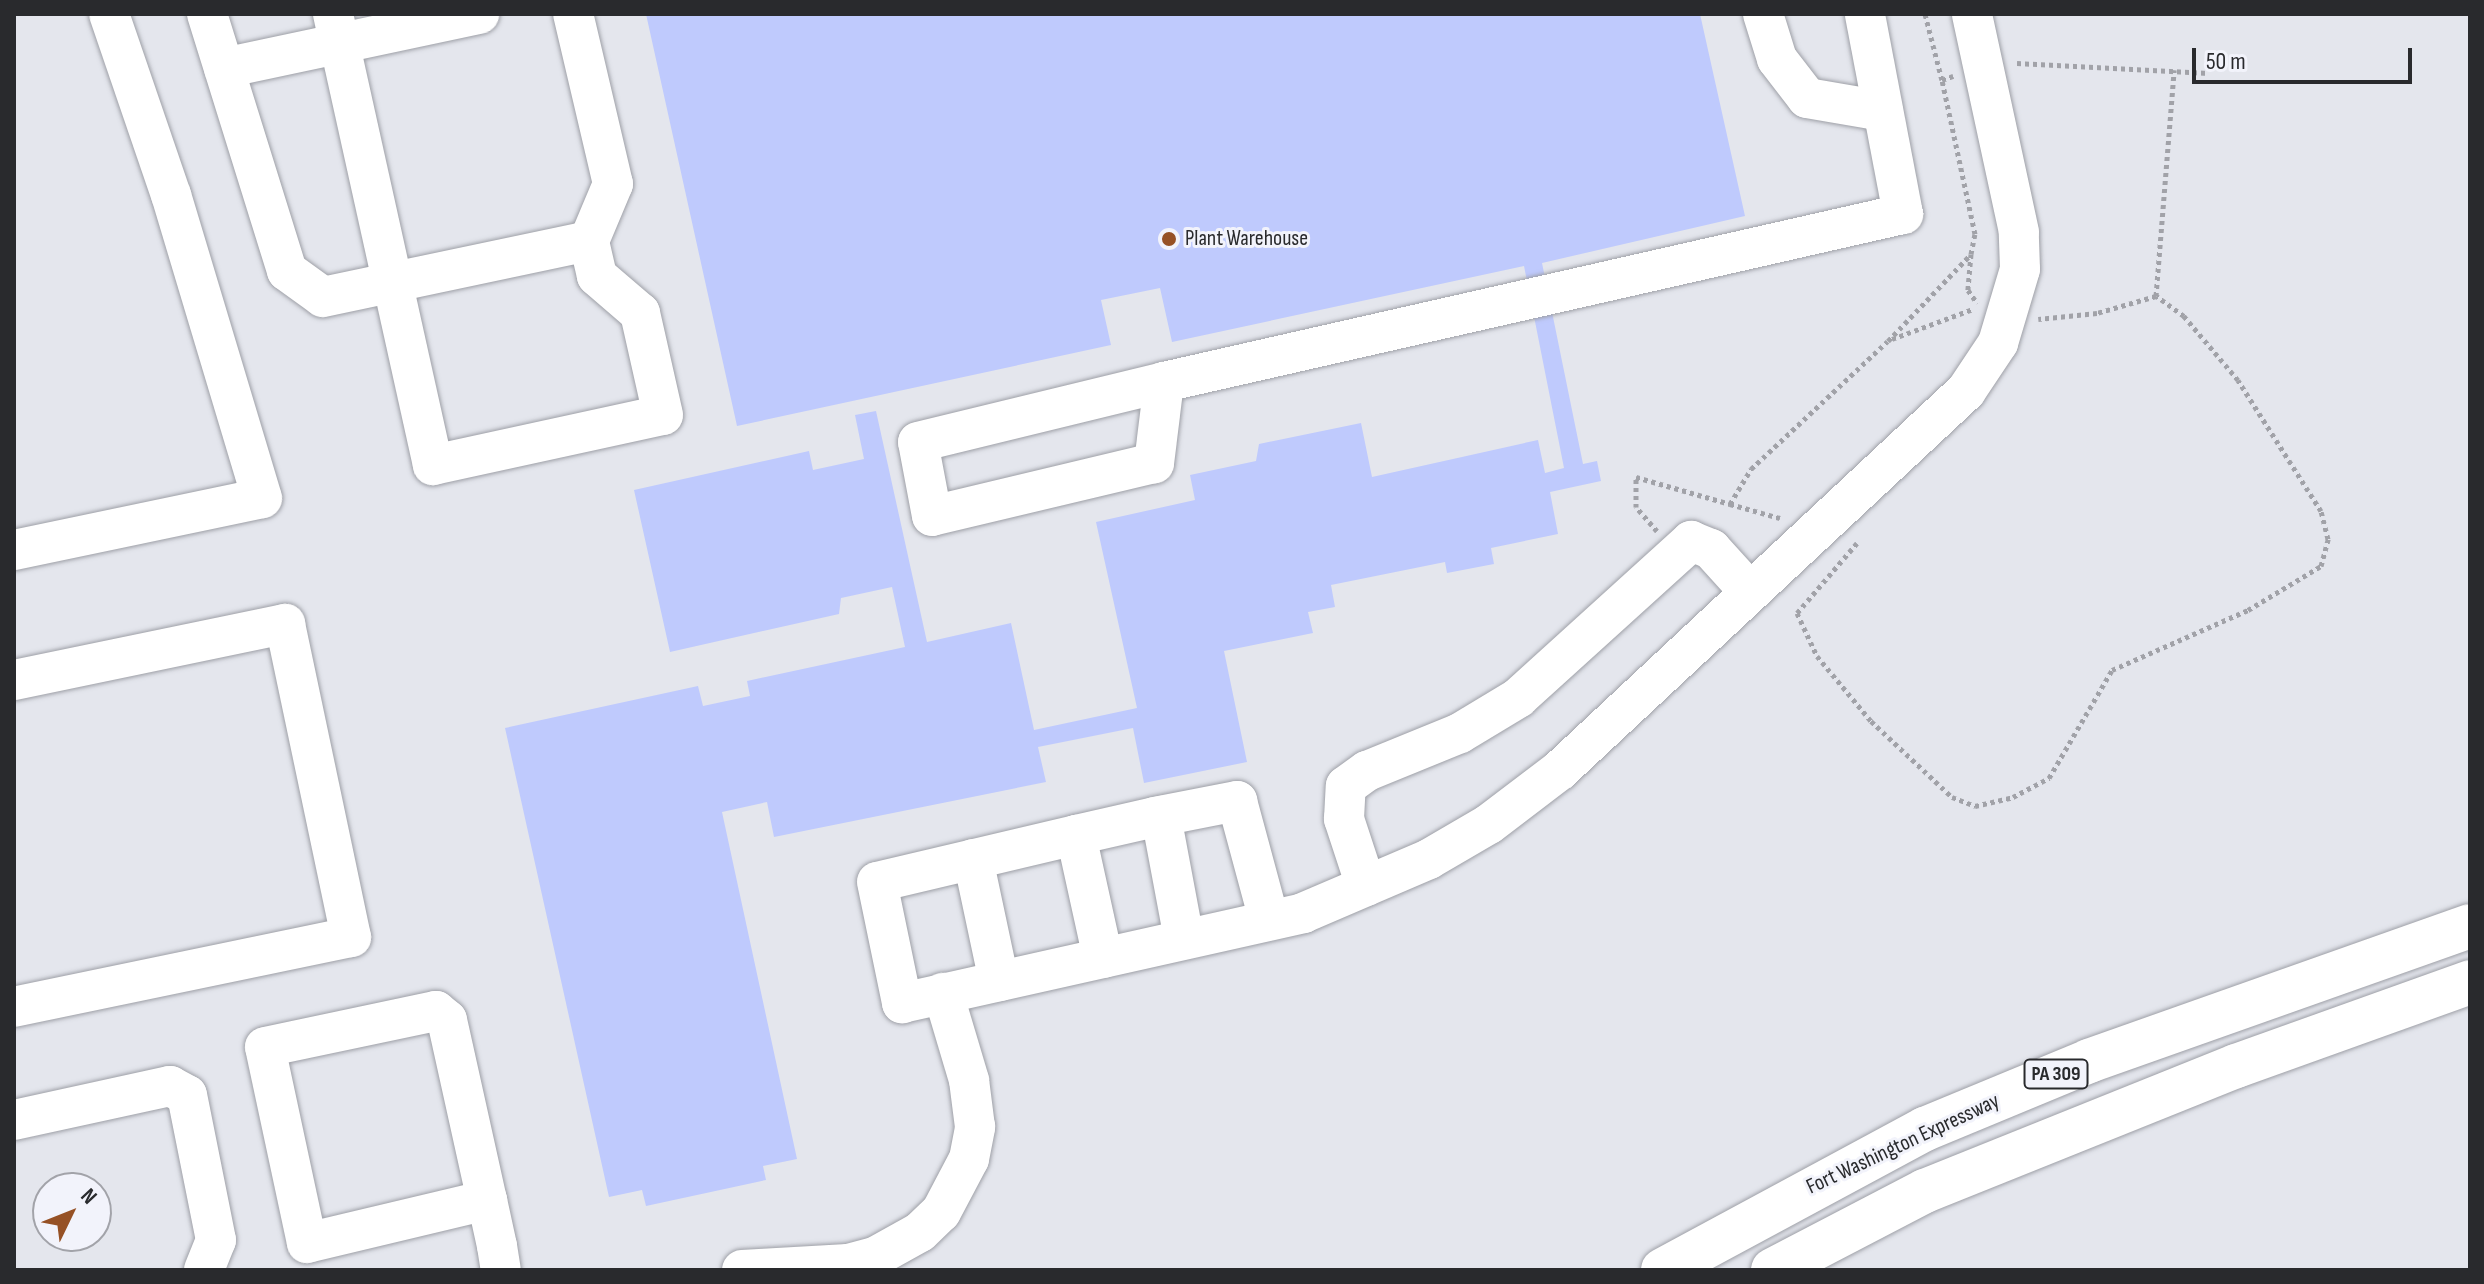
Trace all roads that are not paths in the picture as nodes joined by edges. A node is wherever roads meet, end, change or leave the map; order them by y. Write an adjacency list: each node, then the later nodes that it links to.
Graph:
1 (109, 14): 14 (lane)
2 (207, 14): 9 (lane)
3 (479, 14): 8 (lane)
4 (573, 14): 11 (lane)
5 (1763, 14): 10 (lane)
6 (1865, 14): 10 (lane)
7 (1972, 14): 15 (lane)
8 (336, 29): 9 (lane); 12 (lane)
9 (224, 68): 12 (lane)
10 (1883, 111): 13 (lane)
11 (589, 241): 12 (lane); 12 (lane)
12 (393, 282)
13 (1164, 382): 13 (lane)
14 (14, 550)
15 (1750, 592): 20 (lane); 20 (lane)
16 (14, 680): 28 (lane)
17 (1161, 816): 18 (lane); 21 (lane); 23 (lane)
18 (1076, 835): 19 (lane); 24 (lane)
19 (973, 859): 25 (lane); 27 (lane)
20 (1366, 886): 21 (lane)
21 (1269, 920): 23 (lane)
22 (2470, 926): 34 (highway, Fort Washington Expressway / PA 309)
23 (1184, 939): 24 (lane)
24 (1103, 958): 25 (lane)
25 (999, 981): 27 (lane)
26 (2470, 982): 35 (highway, PA 309)
27 (943, 993): 33 (lane)
28 (14, 1007)
29 (14, 1120): 31 (lane)
30 (487, 1200): 30 (lane); 32 (lane)
31 (204, 1270)
32 (501, 1270)
33 (742, 1270)
34 (1663, 1270)
35 (1773, 1270)

